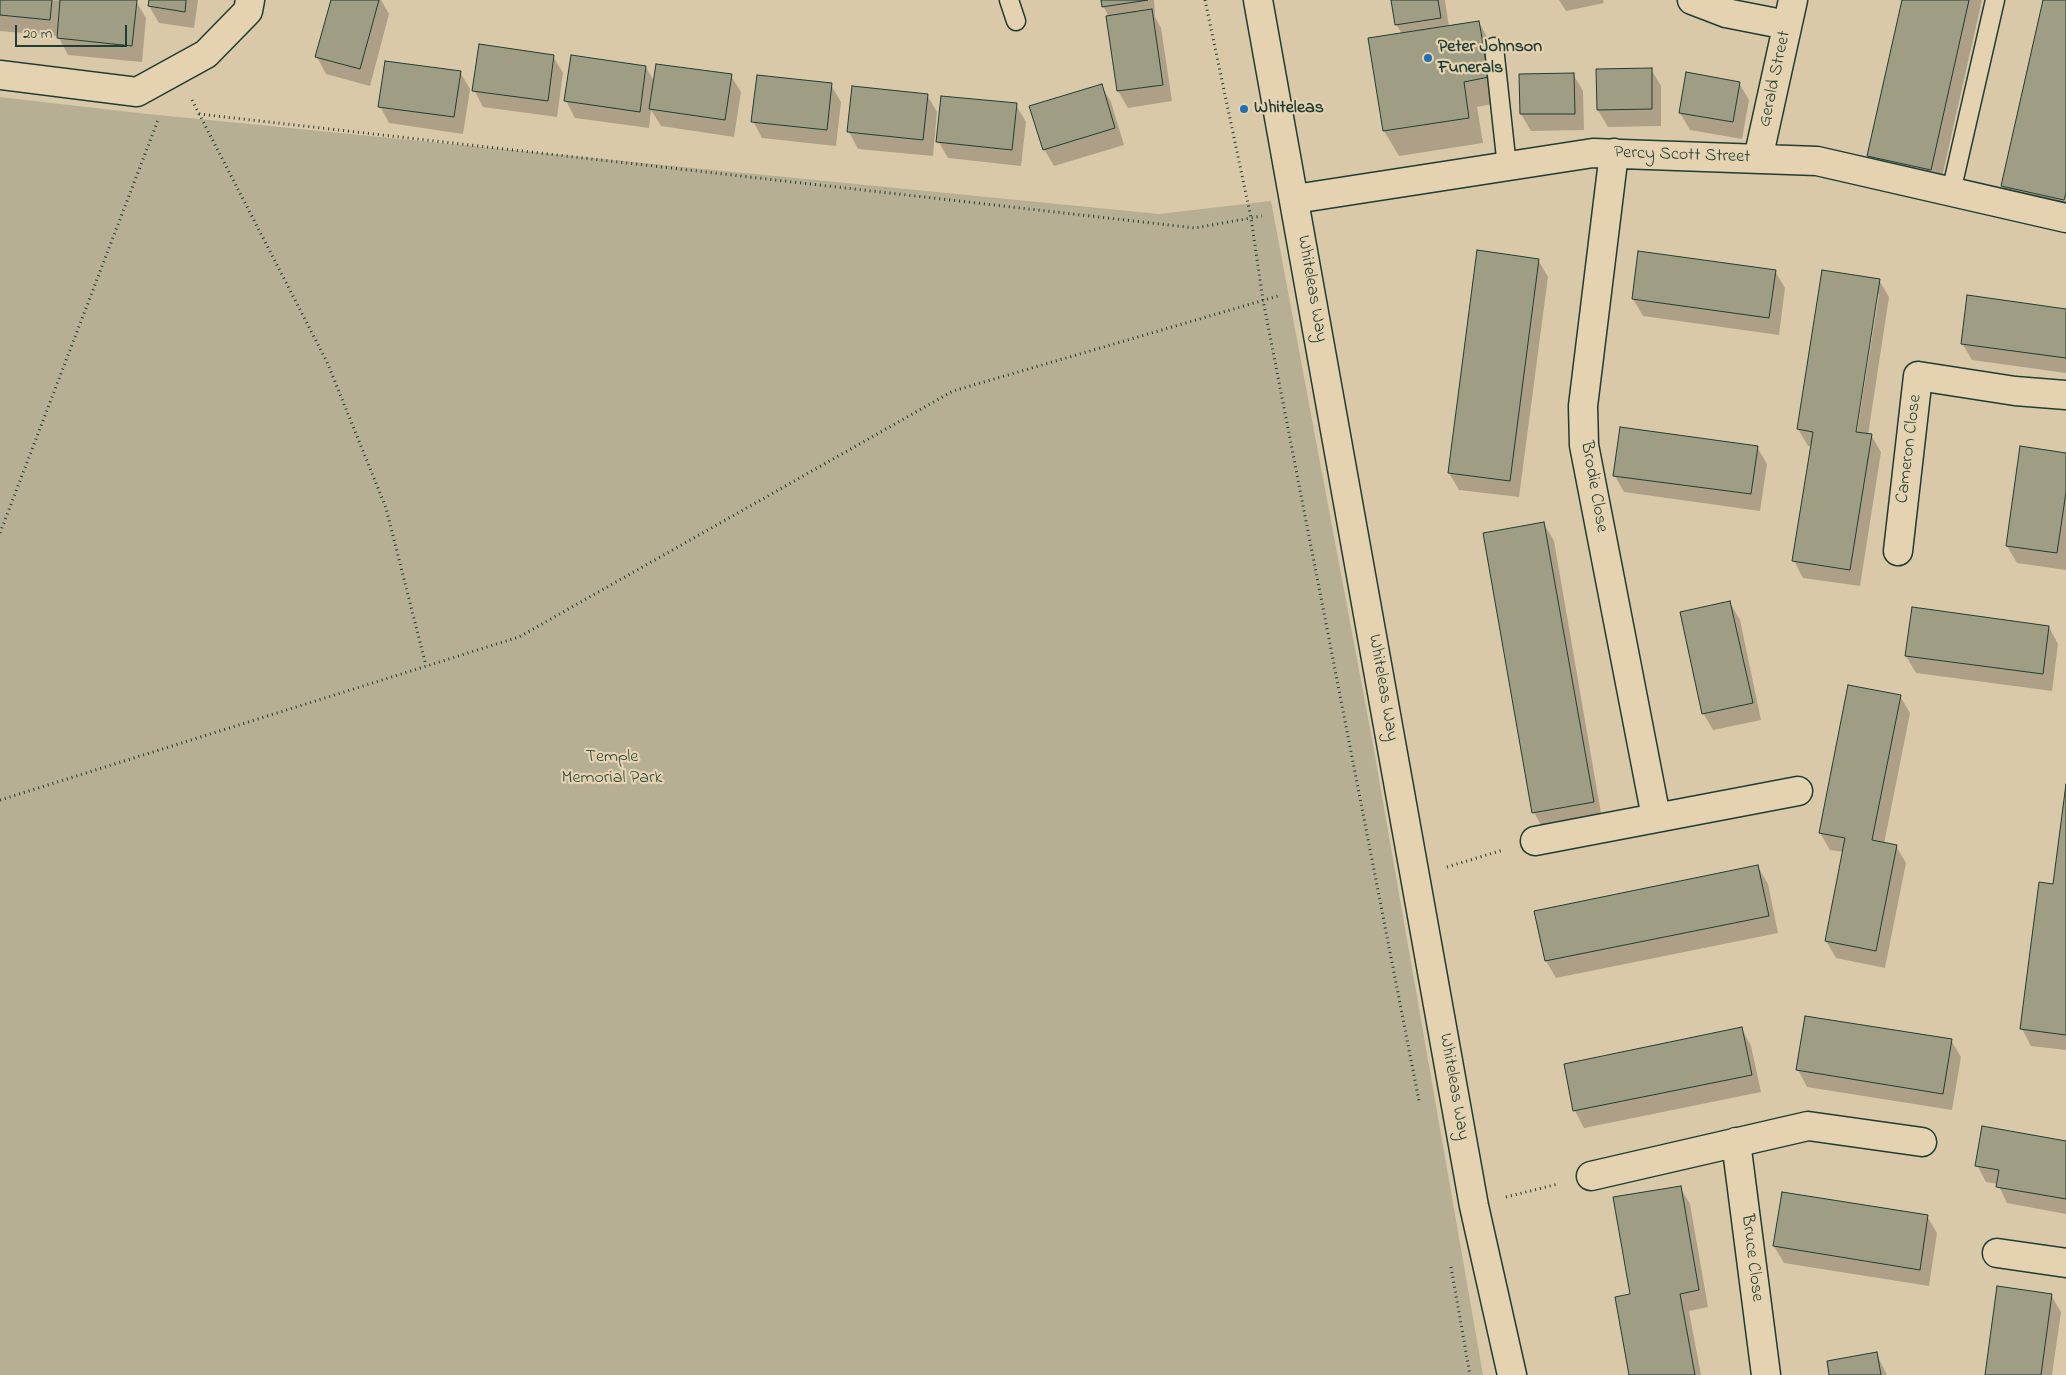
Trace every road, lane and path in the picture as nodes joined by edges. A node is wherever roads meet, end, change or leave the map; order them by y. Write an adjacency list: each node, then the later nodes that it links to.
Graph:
1 (250, 0): 10 (street)
2 (1009, 0): 8 (lane)
3 (1205, 0): 18 (path)
4 (1258, 0): 17 (street, Whiteleas Way)
5 (1692, 0): 7 (street)
6 (1995, 0): 16 (lane)
7 (1790, 13): 14 (street, Gerald Street)
8 (1016, 22)
9 (1494, 47): 15 (lane)
10 (176, 71): 11 (street); 12 (path); 23 (path)
11 (0, 75)
12 (199, 114): 18 (path); 25 (path)
13 (1614, 153): 14 (street, Percy Scott Street); 15 (street, Percy Scott Street); 28 (street, Brodie Close)
14 (1758, 159): 16 (street, Percy Scott Street)
15 (1507, 167): 17 (street, Percy Scott Street)
16 (1951, 192): 19 (street, Percy Scott Street)
17 (1296, 204): 18 (path); 20 (street, Whiteleas Way)
18 (1251, 218): 21 (path)
19 (2066, 218)
20 (1311, 286): 21 (path); 30 (street, Whiteleas Way)
21 (1263, 300): 25 (path); 31 (path)
22 (2066, 395): 24 (street, Cameron Close)
23 (0, 533)
24 (1898, 551)
25 (426, 666): 27 (path)
26 (1798, 791): 28 (street)
27 (0, 800)
28 (1656, 817): 29 (street)
29 (1535, 841): 30 (path)
30 (1415, 876): 35 (street, Whiteleas Way)
31 (1419, 1105)
32 (1736, 1142): 33 (street); 34 (street); 41 (street, Bruce Close)
33 (1922, 1142)
34 (1591, 1176): 35 (path)
35 (1474, 1206): 40 (street, Whiteleas Way)
36 (1997, 1253): 38 (street)
37 (1450, 1262): 39 (path)
38 (2066, 1264)
39 (1470, 1375)
40 (1512, 1375)
41 (1766, 1375)

